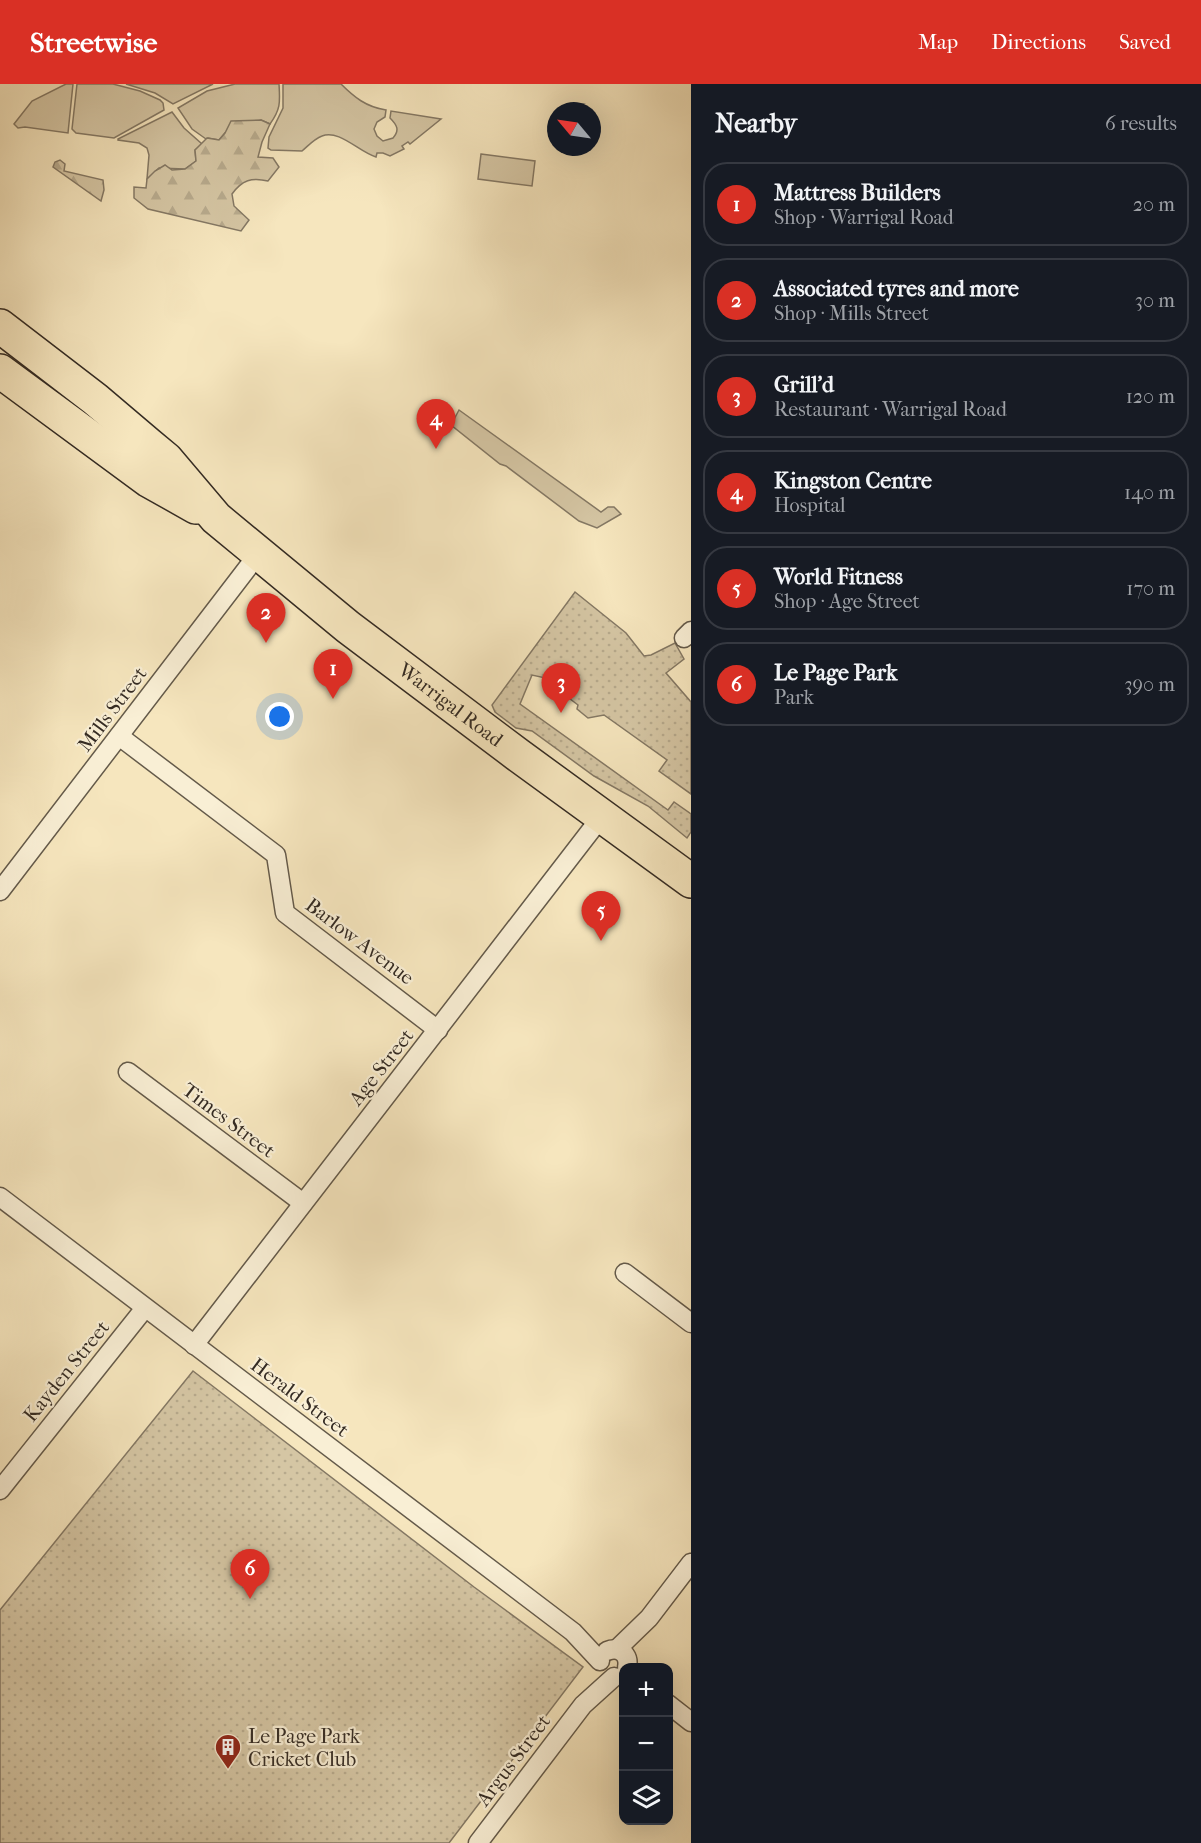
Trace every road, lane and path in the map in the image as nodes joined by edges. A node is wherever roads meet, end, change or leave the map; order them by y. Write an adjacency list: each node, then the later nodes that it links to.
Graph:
1 (0, 326): 3 (highway, Warrigal Road)
2 (0, 371): 3 (highway, Warrigal Road)
3 (216, 518): 4 (highway, Warrigal Road)
4 (259, 554): 5 (street, Mills Street); 6 (highway, Warrigal Road)
5 (119, 736): 8 (street, Mills Street); 9 (street, Barlow Avenue)
6 (602, 816): 7 (highway, Warrigal Road); 9 (street, Age Street)
7 (688, 872)
8 (0, 891)
9 (438, 1030): 12 (street, Age Street)
10 (128, 1072): 12 (street, Times Street)
11 (0, 1197): 14 (street, Herald Street)
12 (303, 1203): 16 (street, Age Street)
13 (625, 1273): 15 (street)
14 (145, 1308): 16 (street, Herald Street); 17 (street, Kayden Street)
15 (691, 1323)
16 (194, 1345): 20 (street, Herald Street)
17 (0, 1490)
18 (691, 1563): 19 (street, Argus Street)
19 (621, 1663)
20 (619, 1666): 23 (street, Argus Street)
21 (673, 1707): 22 (street)
22 (691, 1722)
23 (478, 1843)

